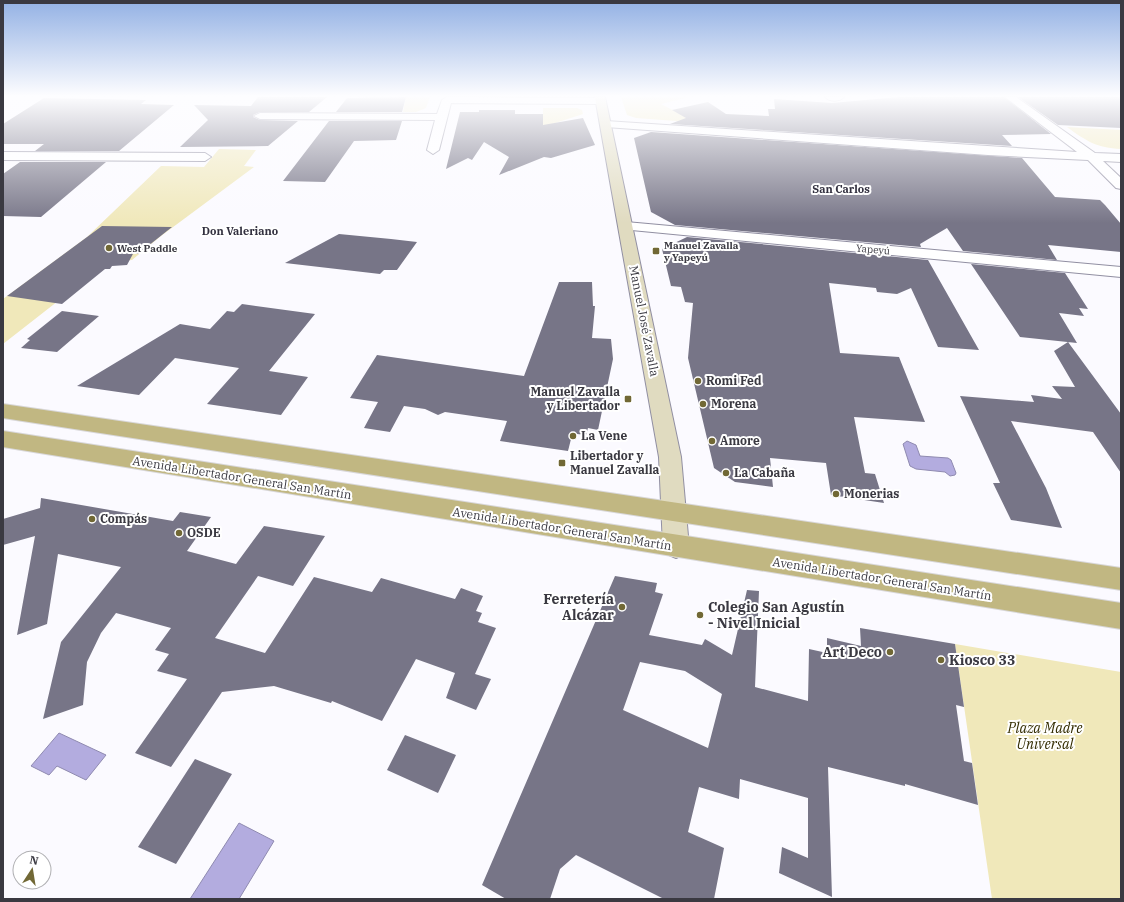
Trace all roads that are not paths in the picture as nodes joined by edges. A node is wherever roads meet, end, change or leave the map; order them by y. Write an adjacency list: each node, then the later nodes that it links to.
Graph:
1 (436, 139): 5 (street)
2 (609, 139): 11 (street, Manuel José Zavalla)
3 (823, 139): 7 (street)
4 (1068, 139): 7 (street)
5 (433, 150)
6 (3, 156): 8 (street)
7 (1091, 156): 9 (street); 10 (street)
8 (205, 158)
9 (1121, 158)
10 (1121, 185)
11 (626, 226): 12 (street, Yapeyú); 15 (street, Manuel José Zavalla)
12 (1121, 272)
13 (3, 411): 15 (main road)
14 (3, 439): 16 (main road, Avenida Libertador General San Martín)
15 (674, 512): 16 (street, Manuel José Zavalla); 17 (main road)
16 (676, 547): 18 (main road, Avenida Libertador General San Martín)
17 (1121, 579)
18 (1121, 616)

